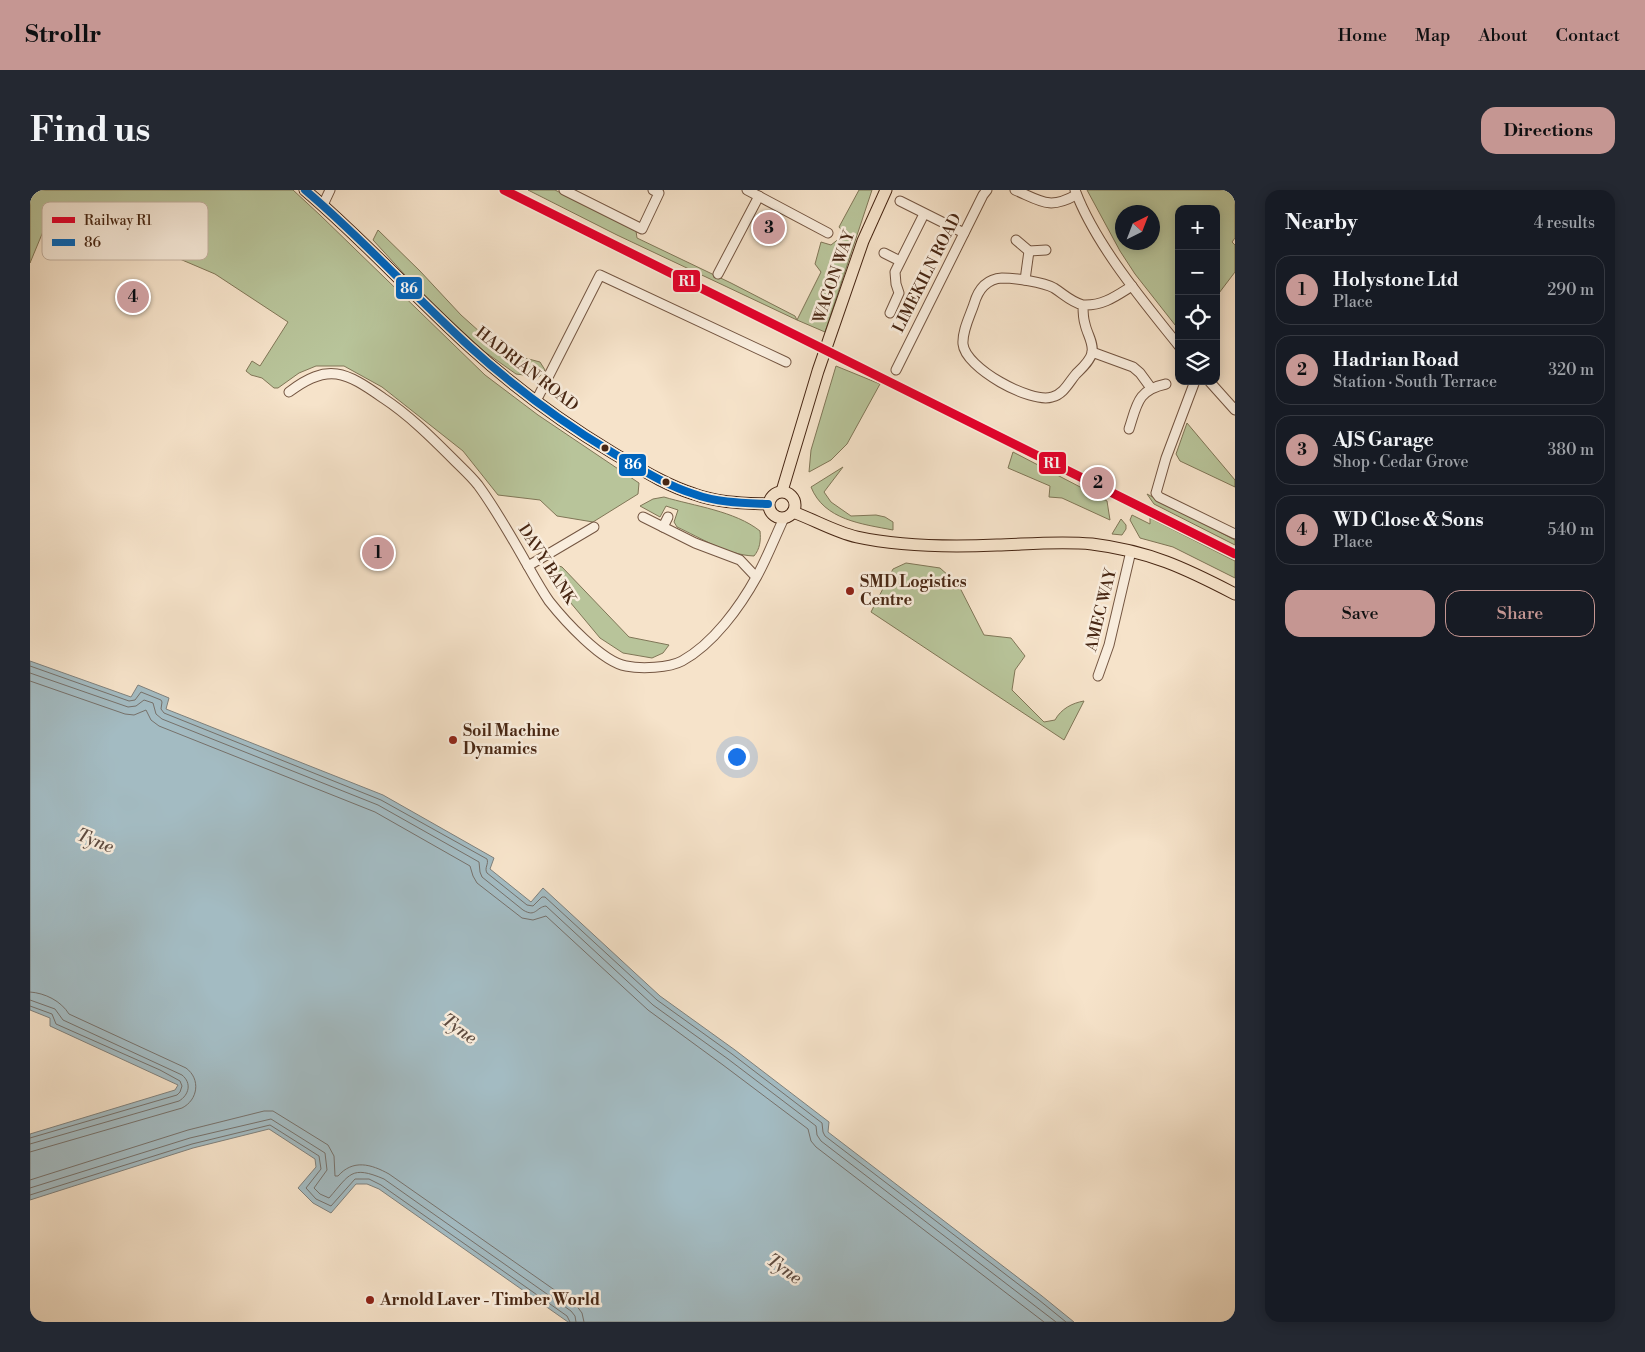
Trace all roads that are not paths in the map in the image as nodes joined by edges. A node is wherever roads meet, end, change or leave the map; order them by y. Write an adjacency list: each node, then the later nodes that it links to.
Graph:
1 (305, 190): 12 (main road, HADRIAN ROAD)
2 (330, 190): 12 (street)
3 (653, 190): 8 (street)
4 (747, 190): 10 (street)
5 (886, 190): 38 (main road, WAGON WAY)
6 (987, 190): 15 (street, LIMEKILN ROAD)
7 (1014, 190): 9 (street)
8 (571, 191)
9 (1076, 192): 23 (street)
10 (759, 196): 14 (street); 21 (street)
11 (900, 201): 13 (street)
12 (323, 205): 35 (main road, HADRIAN ROAD)
13 (924, 214): 15 (street); 20 (street)
14 (828, 233)
15 (964, 233): 29 (street, LIMEKILN ROAD)
16 (1016, 240): 18 (street)
17 (1046, 250): 18 (street)
18 (1029, 251): 22 (street)
19 (884, 253): 20 (street)
20 (900, 261): 25 (street)
21 (718, 274)
22 (1025, 280): 24 (street); 27 (street)
23 (1132, 286): 24 (street); 26 (street)
24 (1083, 305): 27 (street)
25 (890, 313)
26 (1175, 341)
27 (1092, 352): 33 (street)
28 (786, 362): 35 (street)
29 (896, 370)
30 (1166, 384): 33 (street)
31 (1193, 385): 45 (street)
32 (1213, 385): 36 (street)
33 (1151, 388): 37 (street)
34 (289, 392): 47 (street, DAVY BANK)
35 (536, 400): 39 (main road, HADRIAN ROAD)
36 (1235, 410)
37 (1129, 429)
38 (782, 491): 39 (main road); 40 (main road)
39 (768, 504): 40 (main road)
40 (788, 515): 46 (main road); 48 (street, DAVY BANK)
41 (668, 517): 44 (street)
42 (643, 518): 44 (street)
43 (594, 527): 47 (street)
44 (663, 527): 48 (street)
45 (1235, 534)
46 (1131, 551): 49 (main road); 50 (street, AMEC WAY)
47 (528, 566): 48 (street, DAVY BANK)
48 (756, 577)
49 (1235, 594)
50 (1098, 676)

